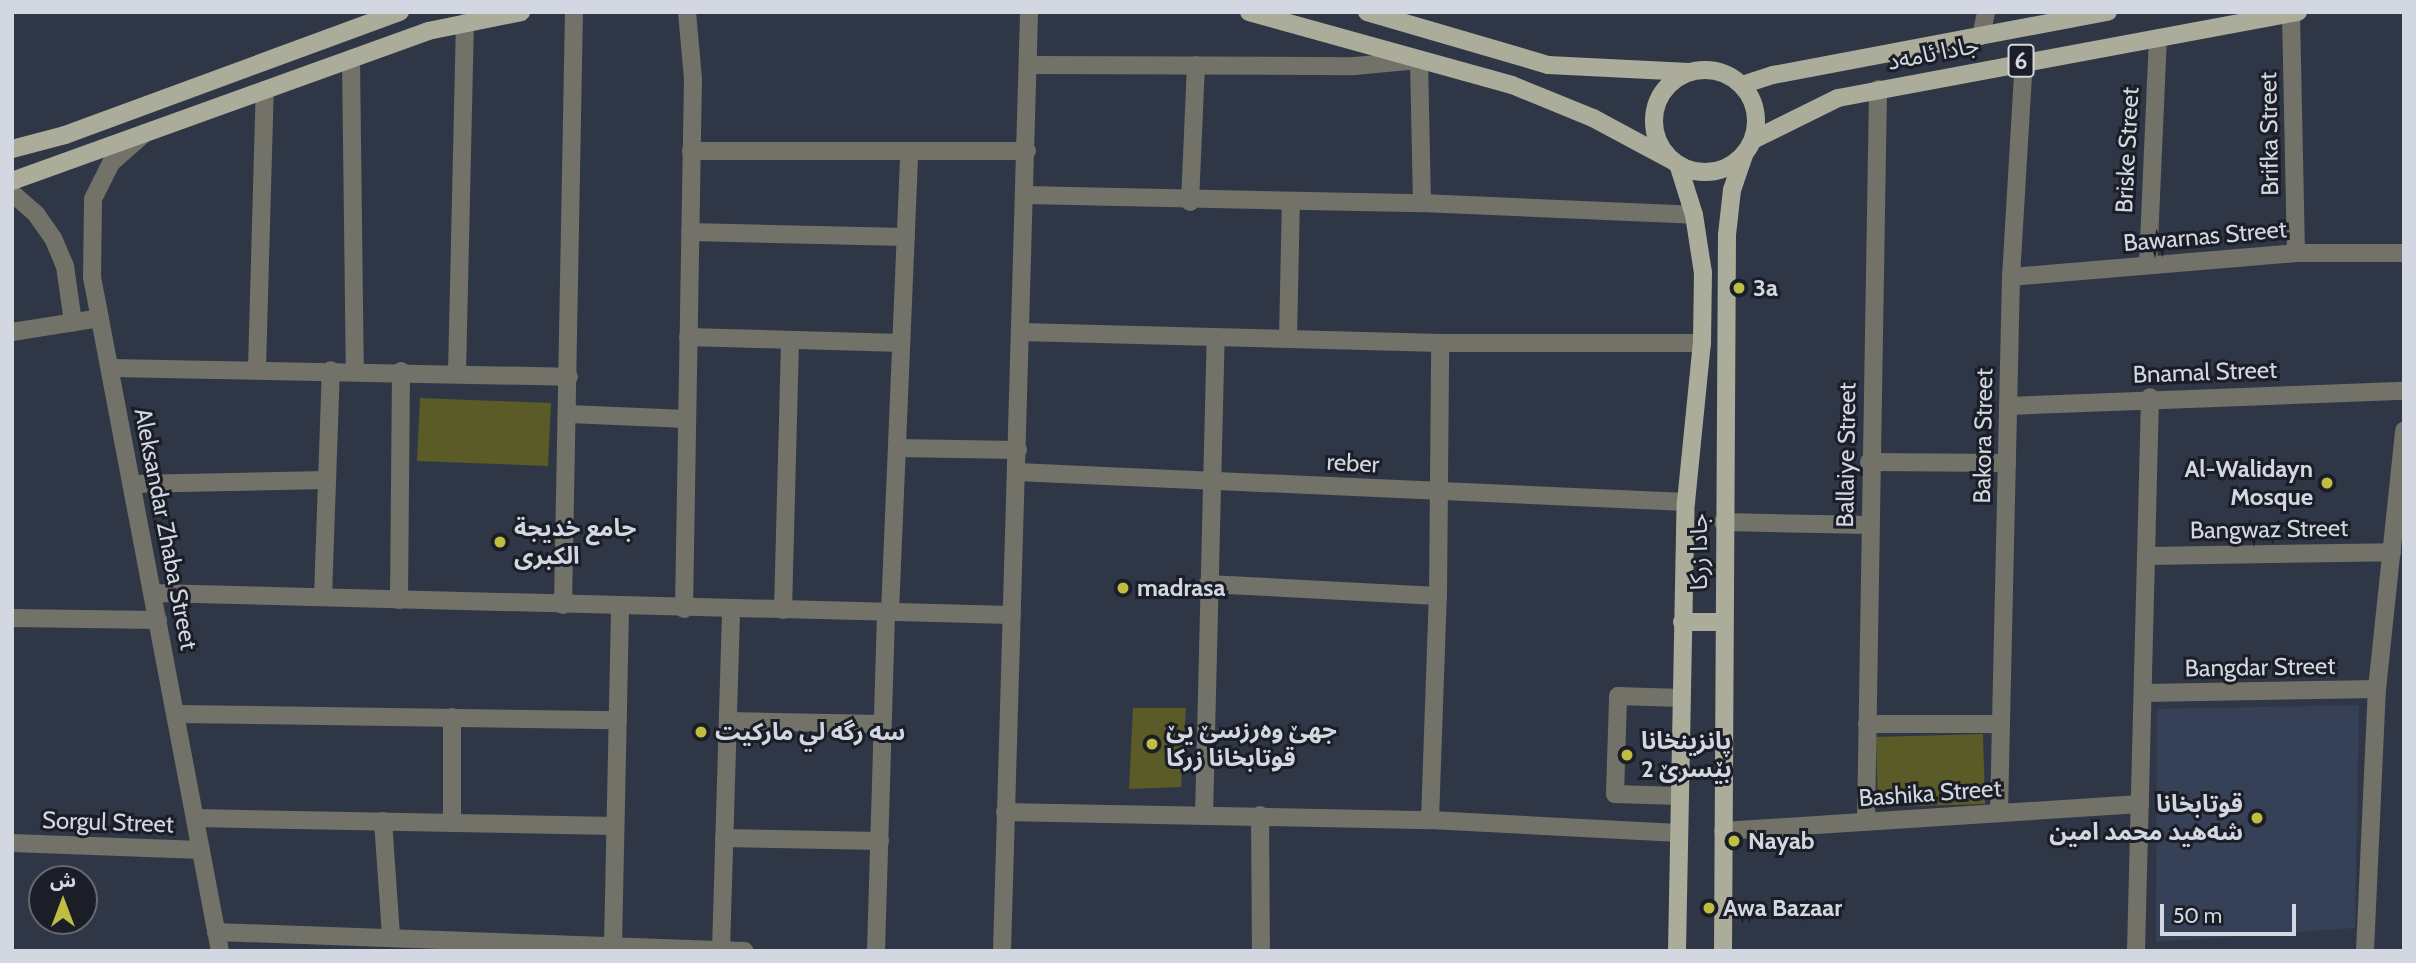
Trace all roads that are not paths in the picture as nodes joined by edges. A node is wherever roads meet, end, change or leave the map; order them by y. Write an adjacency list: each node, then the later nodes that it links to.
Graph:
1 (400, 12): 25 (main road)
2 (521, 12): 11 (main road)
3 (574, 12): 60 (street)
4 (688, 12): 26 (street)
5 (1029, 12): 17 (street)
6 (1249, 12): 15 (main road)
7 (1367, 12): 19 (main road)
8 (1986, 12): 12 (street)
9 (2108, 12): 12 (main road, جادا ئامەد / 6)
10 (2294, 13): 13 (main road, جادا ئامەد / 6); 39 (street, Brifka Street)
11 (465, 23): 14 (main road); 59 (street)
12 (1981, 36): 20 (main road, جادا ئامەد / 6)
13 (2158, 38): 16 (main road, جادا ئامەد / 6); 41 (street, Briske Street)
14 (351, 59): 22 (main road); 57 (street)
15 (1419, 60): 18 (street); 29 (main road); 35 (street)
16 (2024, 61): 21 (main road, جادا ئامەد / 6); 42 (street, Bakora Street)
17 (1030, 65): 18 (street); 27 (street)
18 (1196, 65): 34 (street)
19 (1689, 72): 20 (main road); 29 (main road)
20 (1742, 85): 24 (main road)
21 (1878, 89): 24 (main road, جادا ئامەد / 6); 69 (street, Ballaiye Street)
22 (265, 90): 23 (main road); 55 (street)
23 (145, 133): 30 (main road); 43 (street, Aleksandar Zhaba Street)
24 (1749, 148): 29 (main road); 77 (main road, جادا زرکا)
25 (12, 149)
26 (691, 151): 28 (street); 37 (street)
27 (1027, 151): 28 (street); 32 (street)
28 (909, 152): 38 (street)
29 (1675, 162): 36 (main road, جادا زرکا)
30 (12, 181)
31 (12, 193): 44 (street)
32 (1025, 195): 34 (street); 46 (street)
33 (1291, 201): 34 (street); 35 (street); 49 (street)
34 (1190, 202)
35 (1422, 203): 36 (street)
36 (1694, 215): 53 (main road, جادا زرکا)
37 (690, 232): 38 (street); 47 (street)
38 (905, 237): 51 (street)
39 (2296, 253): 40 (street, Bawarnas Street); 41 (street, Bawarnas Street)
40 (2404, 253)
41 (2148, 265): 42 (street, Bawarnas Street)
42 (2011, 276): 63 (street, Bakora Street)
43 (100, 318): 44 (street); 54 (street, Aleksandar Zhaba Street)
44 (74, 322): 45 (street)
45 (12, 332)
46 (1021, 332): 48 (street); 68 (street)
47 (688, 337): 50 (street); 65 (street)
48 (1216, 337): 49 (street); 73 (street)
49 (1288, 339): 52 (street)
50 (790, 340): 51 (street); 90 (street)
51 (901, 342): 67 (street)
52 (1440, 343): 53 (street); 75 (street)
53 (1702, 343): 76 (main road, جادا زرکا)
54 (111, 368): 55 (street); 74 (street, Aleksandar Zhaba Street)
55 (257, 368): 56 (street)
56 (331, 370): 57 (street); 72 (street)
57 (355, 370): 58 (street)
58 (401, 371): 59 (street); 85 (street)
59 (457, 373): 60 (street)
60 (569, 377): 64 (street)
61 (2404, 390): 62 (street, Bnamal Street)
62 (2150, 397): 63 (street, Bnamal Street); 80 (street)
63 (2008, 406): 70 (street, Bakora Street)
64 (568, 414): 65 (street); 86 (street)
65 (687, 419): 88 (street)
66 (2404, 430): 79 (street)
67 (897, 448): 68 (street); 91 (street)
68 (1018, 450): 71 (street)
69 (1869, 462): 70 (street); 78 (street, Ballaiye Street)
70 (2007, 463): 106 (street, Bakora Street)
71 (1017, 472): 73 (street, reber); 92 (street)
72 (326, 480): 74 (street); 83 (street)
73 (1211, 481): 75 (street, reber); 81 (street)
74 (133, 484): 82 (street, Aleksandar Zhaba Street)
75 (1439, 492): 76 (street, reber); 84 (street)
76 (1686, 502): 95 (main road, جادا زرکا)
77 (1723, 522): 78 (street); 96 (main road, جادا زرکا)
78 (1869, 525): 105 (street, Ballaiye Street)
79 (2392, 552): 80 (street, Bangwaz Street); 97 (street)
80 (2147, 556): 98 (street)
81 (1208, 583): 84 (street); 112 (street)
82 (154, 593): 83 (street); 94 (street, Aleksandar Zhaba Street)
83 (323, 596): 85 (street)
84 (1438, 596): 114 (street)
85 (399, 600): 86 (street)
86 (563, 606): 87 (street)
87 (620, 607): 88 (street); 102 (street)
88 (684, 608): 89 (street)
89 (731, 609): 90 (street); 103 (street)
90 (783, 610): 91 (street)
91 (888, 612): 92 (street); 104 (street)
92 (1013, 615): 109 (street)
93 (12, 618): 94 (street)
94 (158, 620): 100 (street, Aleksandar Zhaba Street)
95 (1682, 622): 96 (main road); 99 (main road, جادا زرکا)
96 (1723, 622): 119 (main road, جادا زرکا)
97 (2377, 689): 98 (street, Bangdar Street); 139 (street)
98 (2143, 693): 108 (street)
99 (1681, 698): 107 (main road, جادا زرکا); 107 (street)
100 (176, 714): 101 (street); 113 (street, Aleksandar Zhaba Street)
101 (452, 717): 102 (street); 117 (street)
102 (618, 720): 118 (street)
103 (728, 721): 104 (street); 121 (street)
104 (881, 724): 122 (street)
105 (1867, 724): 106 (street); 116 (street, Ballaiye Street)
106 (2001, 724): 110 (street, Bakora Street)
107 (1679, 796): 120 (main road, جادا زرکا)
108 (2140, 804): 110 (street, Bashika Street); 138 (street)
109 (1005, 813): 112 (street); 134 (street)
110 (1999, 813): 116 (street, Bashika Street)
111 (1260, 815): 112 (street); 114 (street); 135 (street)
112 (1204, 816)
113 (195, 818): 115 (street); 124 (street, Aleksandar Zhaba Street)
114 (1430, 820): 120 (street)
115 (383, 821): 117 (street); 126 (street)
116 (1866, 822): 119 (street, Bashika Street)
117 (452, 823): 118 (street)
118 (615, 826): 128 (street)
119 (1723, 831): 137 (main road, جادا زرکا)
120 (1679, 833): 136 (main road, جادا زرکا)
121 (724, 838): 122 (street); 130 (street)
122 (880, 841): 133 (street)
123 (12, 843): 124 (street, Sorgul Street)
124 (201, 850): 125 (street, Aleksandar Zhaba Street)
125 (216, 932): 126 (street); 131 (street, Aleksandar Zhaba Street)
126 (391, 936): 127 (street)
127 (418, 944): 129 (street)
128 (613, 945): 129 (street); 130 (street)
129 (531, 946)
130 (721, 950): 132 (street)
131 (220, 951)
132 (745, 951)
133 (876, 951)
134 (1002, 951)
135 (1261, 951)
136 (1677, 951)
137 (1723, 951)
138 (2136, 951)
139 (2365, 951)

